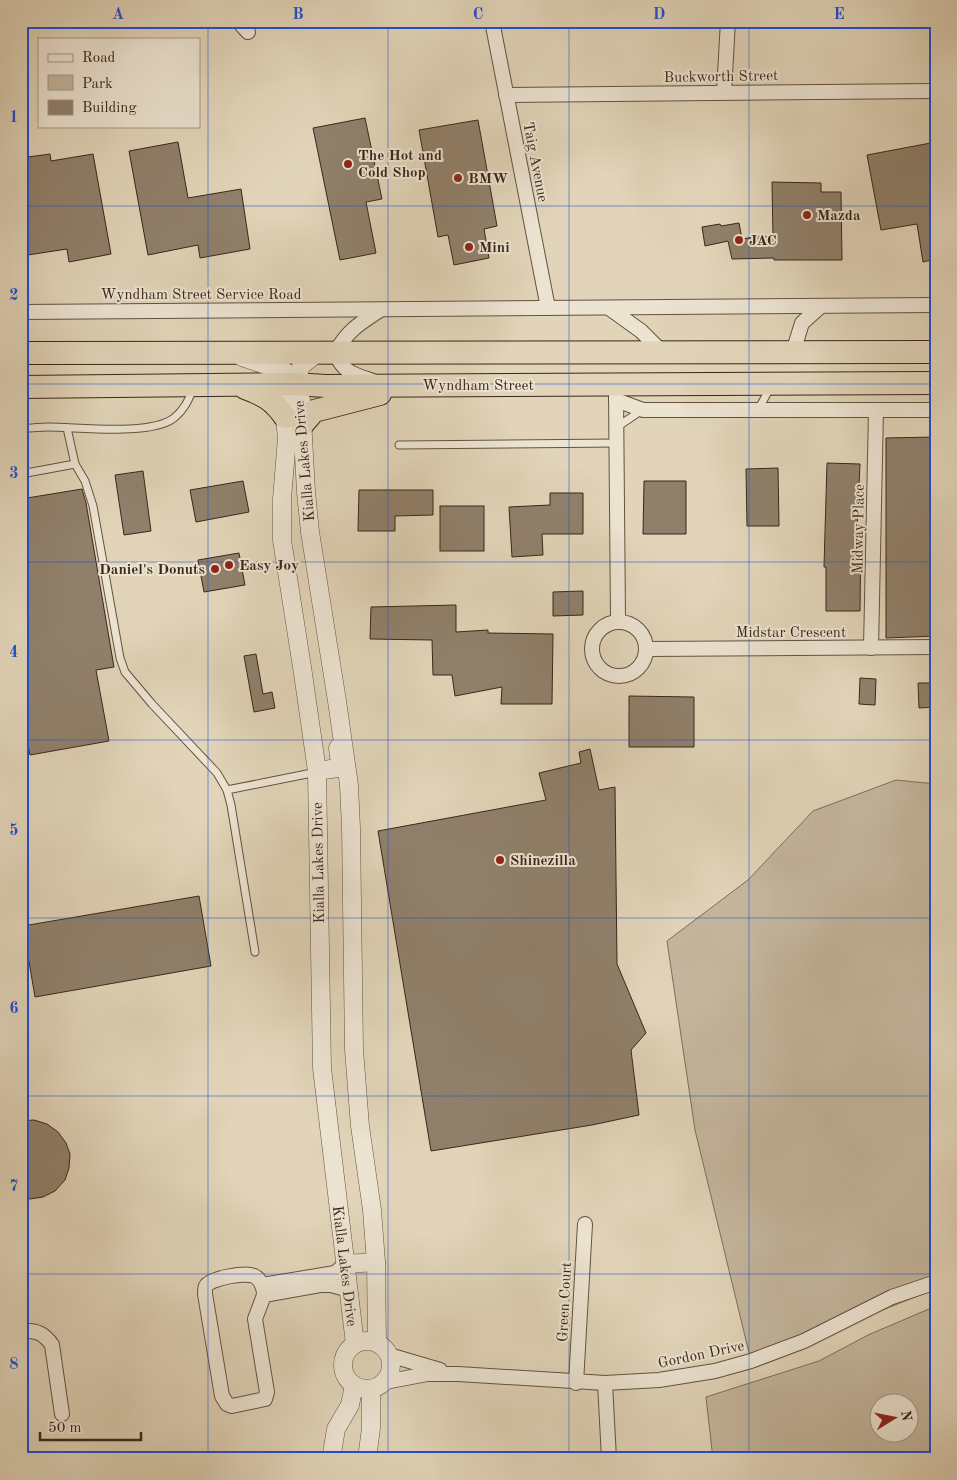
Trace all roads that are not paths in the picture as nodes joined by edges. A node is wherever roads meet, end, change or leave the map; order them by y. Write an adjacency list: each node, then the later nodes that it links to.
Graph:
1 (238, 21): 4 (street)
2 (492, 21): 7 (street, Taig Avenue)
3 (728, 21): 6 (street)
4 (248, 32)
5 (936, 91): 6 (street, Buckworth Street)
6 (724, 92): 7 (street, Buckworth Street)
7 (506, 95): 10 (street, Taig Avenue)
8 (936, 305): 9 (street, Wyndham Street Service Road)
9 (821, 306): 11 (street, Wyndham Street Service Road); 16 (street)
10 (548, 308): 11 (street, Wyndham Street Service Road); 12 (street, Wyndham Street Service Road)
11 (609, 308): 21 (street)
12 (381, 309): 13 (street, Wyndham Street Service Road); 20 (street)
13 (21, 312)
14 (229, 352): 19 (highway); 20 (highway); 22 (street, Kialla Lakes Drive)
15 (762, 352): 16 (highway); 21 (highway); 23 (highway)
16 (792, 352): 17 (highway); 24 (highway)
17 (936, 352)
18 (21, 353): 19 (highway)
19 (161, 353): 26 (highway)
20 (326, 353): 21 (highway); 22 (street, Kialla Lakes Drive); 28 (street)
21 (663, 353)
22 (293, 384): 27 (highway, Wyndham Street); 28 (highway, Wyndham Street); 36 (street, Kialla Lakes Drive)
23 (773, 384): 24 (highway, Wyndham Street); 31 (highway, Wyndham Street); 33 (lane)
24 (801, 384): 29 (highway, Wyndham Street)
25 (412, 385): 28 (highway, Wyndham Street); 31 (highway, Wyndham Street); 36 (highway)
26 (194, 386): 27 (highway, Wyndham Street); 30 (highway, Wyndham Street); 39 (lane)
27 (238, 386): 36 (highway)
28 (385, 386)
29 (928, 386)
30 (21, 387)
31 (616, 392): 32 (street); 37 (street)
32 (643, 410): 33 (street); 37 (lane)
33 (758, 410): 34 (street)
34 (876, 410): 35 (street); 48 (street, Midway Place)
35 (936, 410)
36 (294, 420): 44 (street, Kialla Lakes Drive); 45 (street, Kialla Lakes Drive)
37 (617, 427): 40 (street)
38 (21, 428): 39 (lane)
39 (68, 428): 42 (lane)
40 (617, 443): 41 (lane); 46 (street)
41 (399, 445)
42 (75, 464): 43 (lane); 52 (lane)
43 (21, 474)
44 (309, 522): 45 (street); 50 (street, Kialla Lakes Drive)
45 (282, 527): 51 (street, Kialla Lakes Drive)
46 (618, 621): 49 (street); 49 (street)
47 (936, 647): 48 (street, Midstar Crescent)
48 (872, 648): 49 (street, Midstar Crescent)
49 (647, 649)
50 (337, 701): 51 (street); 55 (street, Kialla Lakes Drive)
51 (317, 772): 52 (lane); 56 (street, Kialla Lakes Drive)
52 (227, 790): 53 (lane)
53 (255, 952)
54 (585, 1224): 64 (street, Green Court)
55 (376, 1262): 56 (street); 59 (street); 62 (street, Kialla Lakes Drive)
56 (346, 1264): 58 (street); 59 (street, Kialla Lakes Drive)
57 (936, 1282): 65 (street, Gordon Drive)
58 (263, 1290): 58 (street); 59 (street)
59 (348, 1290): 61 (street, Kialla Lakes Drive)
60 (21, 1331): 67 (street)
61 (355, 1344): 62 (street); 66 (street)
62 (383, 1349): 63 (street, Gordon Drive); 66 (street)
63 (458, 1374): 64 (street, Gordon Drive); 66 (street, Gordon Drive)
64 (576, 1383): 65 (street, Gordon Drive)
65 (605, 1383): 70 (street)
66 (370, 1385): 68 (street); 69 (street)
67 (62, 1414)
68 (331, 1459)
69 (367, 1459)
70 (609, 1459)

